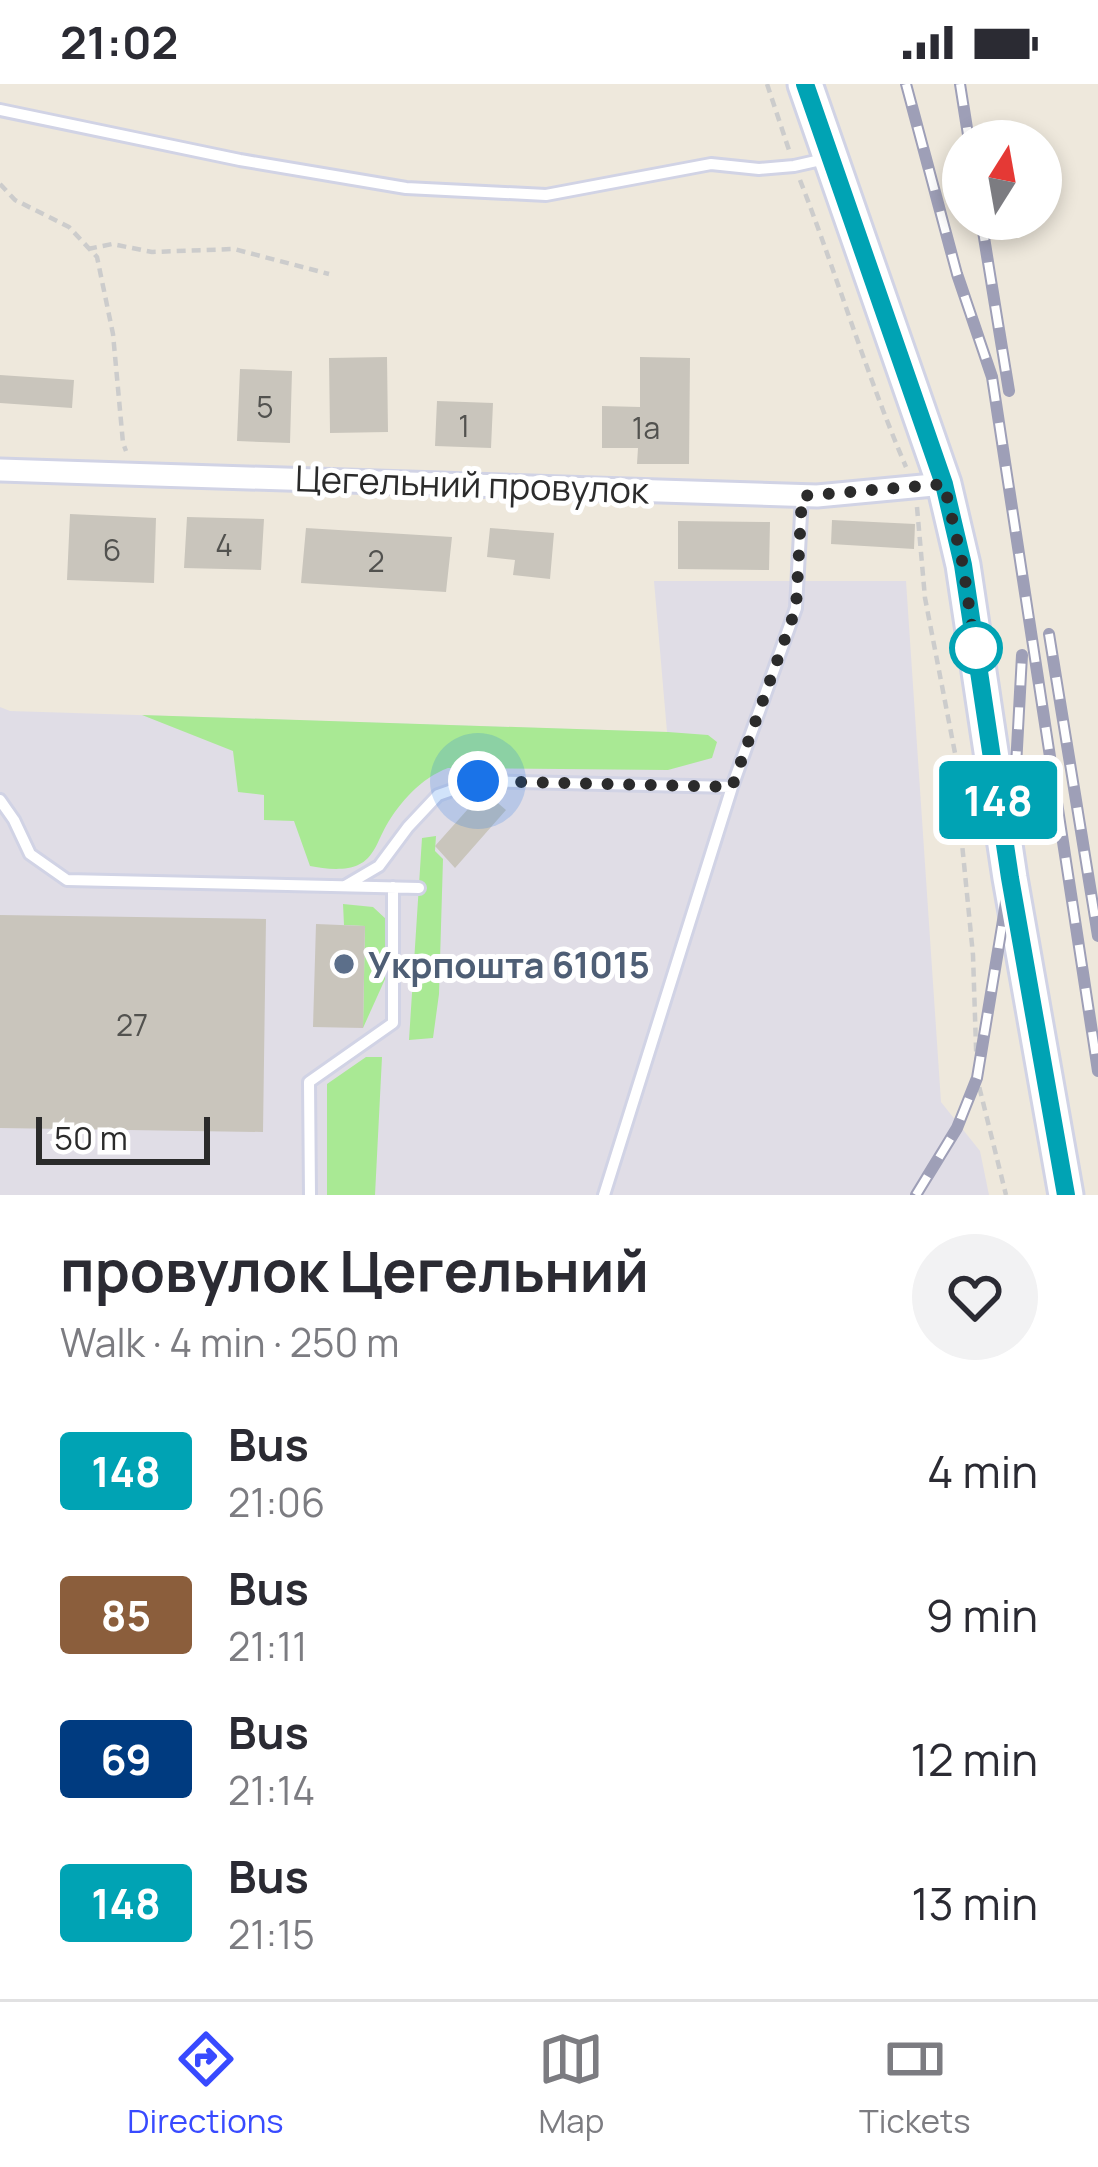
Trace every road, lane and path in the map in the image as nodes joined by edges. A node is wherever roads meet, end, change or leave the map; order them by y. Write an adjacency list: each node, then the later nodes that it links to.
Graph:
1 (767, 84): 5 (path)
2 (805, 84): 4 (street)
3 (0, 110): 5 (lane)
4 (831, 158): 5 (lane); 11 (street)
5 (794, 166): 11 (path)
6 (0, 184): 7 (path)
7 (88, 249): 8 (path); 10 (path)
8 (329, 274)
9 (0, 470): 10 (street, Цегельний провулок)
10 (136, 472): 12 (street, Цегельний провулок)
11 (930, 486): 12 (street, Цегельний провулок); 20 (path); 21 (street)
12 (802, 496): 13 (lane)
13 (732, 787): 15 (lane); 19 (lane)
14 (0, 800): 15 (lane)
15 (346, 886): 16 (lane)
16 (393, 887): 17 (lane); 18 (lane)
17 (418, 888)
18 (310, 1195)
19 (604, 1195)
20 (1006, 1195)
21 (1066, 1195)

